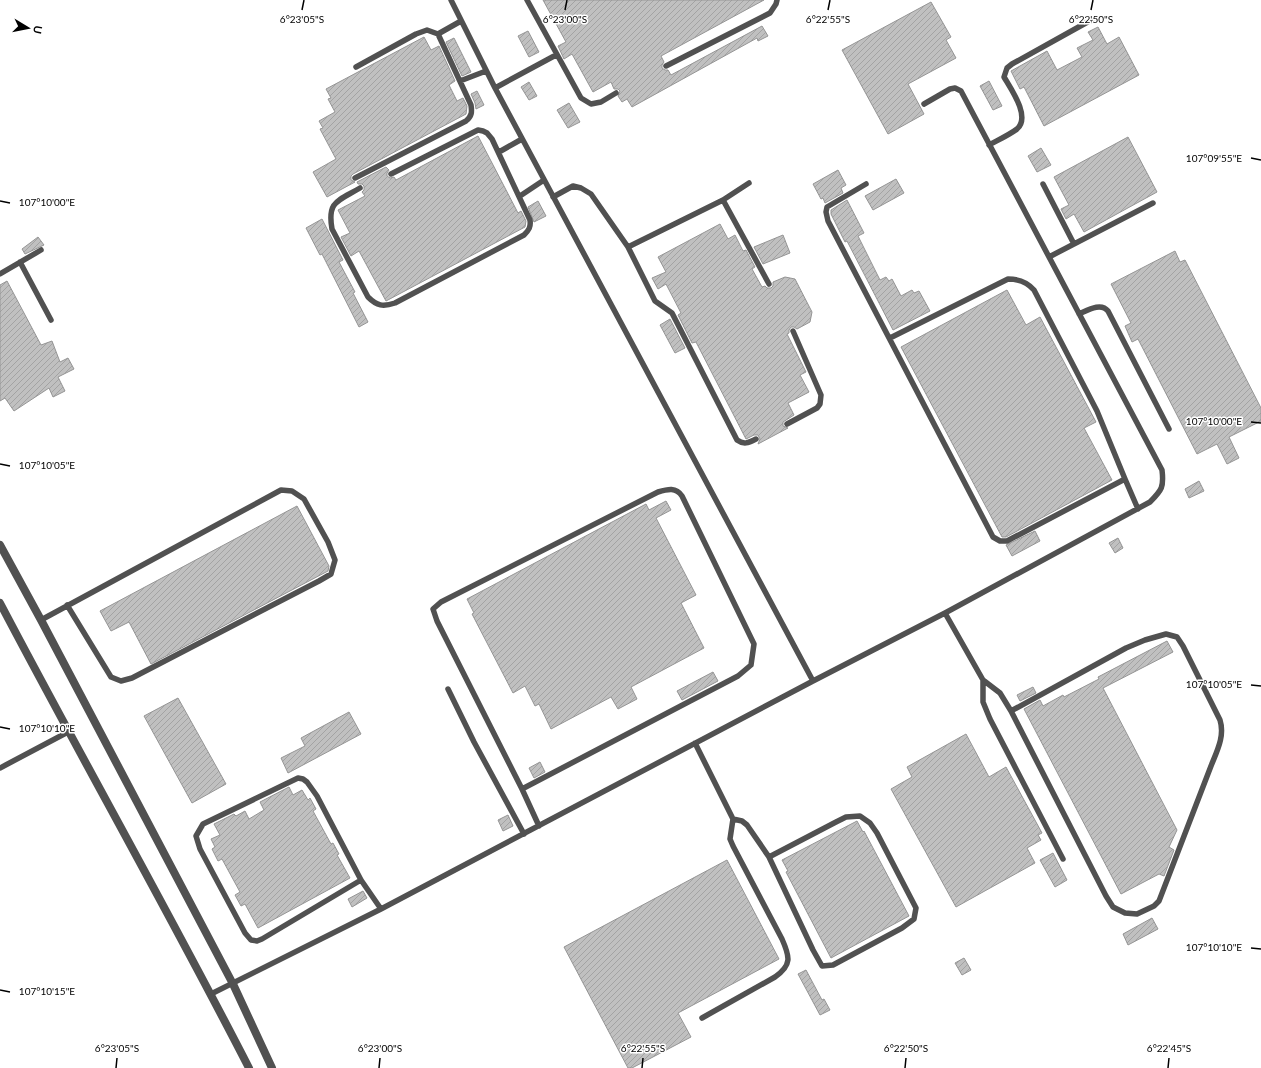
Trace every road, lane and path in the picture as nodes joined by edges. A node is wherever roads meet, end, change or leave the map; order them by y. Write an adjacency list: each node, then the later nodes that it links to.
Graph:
1 (451, 0): 5 (lane)
2 (527, 0): 7 (lane)
3 (777, 0): 8 (lane)
4 (1093, 19): 16 (lane)
5 (461, 21): 6 (lane); 10 (lane)
6 (438, 34): 9 (lane); 11 (lane)
7 (556, 54): 12 (lane); 13 (lane)
8 (666, 66)
9 (356, 67)
10 (486, 70): 11 (lane); 12 (lane)
11 (460, 82): 19 (lane)
12 (495, 88): 15 (lane)
13 (616, 93)
14 (924, 104): 16 (lane)
15 (522, 139): 17 (lane); 20 (lane)
16 (989, 145): 32 (lane)
17 (499, 152): 18 (lane); 25 (lane)
18 (391, 174)
19 (354, 178)
20 (544, 180): 25 (lane); 26 (lane)
21 (748, 184): 27 (lane)
22 (866, 184): 39 (lane)
23 (1043, 184): 29 (lane)
24 (360, 188): 25 (lane)
25 (520, 196)
26 (553, 197): 30 (lane); 51 (lane)
27 (723, 200): 30 (lane); 35 (lane)
28 (1153, 203): 29 (lane)
29 (1074, 244): 32 (lane)
30 (628, 247): 42 (lane)
31 (41, 250): 33 (lane)
32 (1049, 257): 36 (lane)
33 (20, 262): 34 (lane); 37 (lane)
34 (0, 274)
35 (769, 284)
36 (1079, 314): 41 (lane); 44 (lane)
37 (51, 320)
38 (793, 331): 40 (lane)
39 (890, 338): 43 (lane); 43 (lane)
40 (787, 424)
41 (1169, 429)
42 (756, 439)
43 (1124, 479): 44 (lane)
44 (1138, 509): 48 (lane)
45 (0, 545): 49 (street)
46 (0, 603): 54 (street)
47 (67, 605): 47 (lane); 49 (lane)
48 (946, 613): 50 (lane); 51 (lane)
49 (41, 620): 65 (street)
50 (982, 680): 53 (lane); 62 (lane)
51 (813, 681): 55 (lane)
52 (448, 689): 60 (lane)
53 (1011, 710): 53 (lane)
54 (68, 732): 56 (lane); 66 (street)
55 (695, 743): 58 (lane); 59 (lane)
56 (0, 768)
57 (522, 789): 57 (lane); 59 (lane)
58 (733, 819): 61 (lane); 67 (lane)
59 (539, 826): 60 (lane)
60 (524, 834): 64 (lane)
61 (769, 857): 61 (lane)
62 (1063, 859)
63 (361, 880): 63 (lane); 64 (lane)
64 (381, 909): 65 (lane)
65 (233, 984): 66 (lane); 69 (street)
66 (211, 994): 68 (street)
67 (702, 1018)
68 (250, 1068)
69 (272, 1068)

